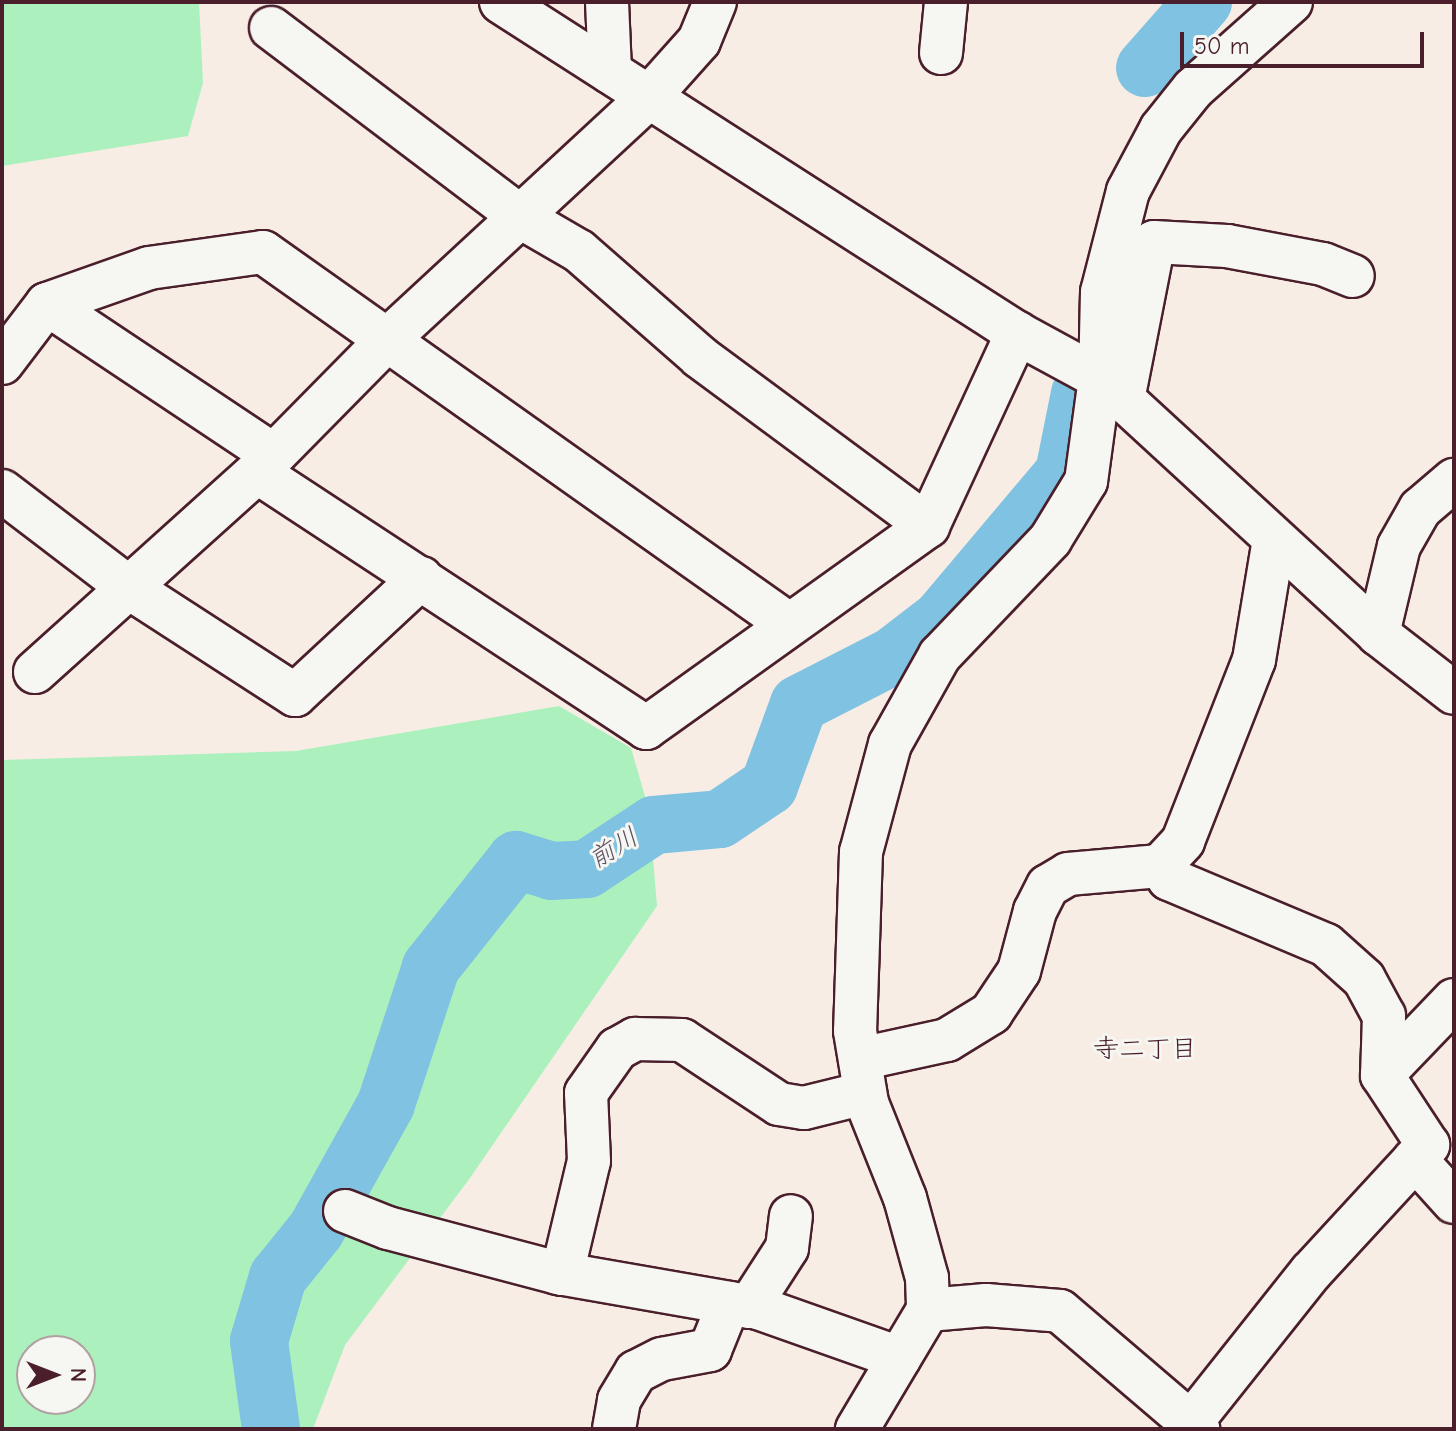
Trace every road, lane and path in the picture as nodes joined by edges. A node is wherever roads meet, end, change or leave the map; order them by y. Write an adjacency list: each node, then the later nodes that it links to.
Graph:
1 (501, 2): 8 (street)
2 (607, 2): 8 (street)
3 (715, 2): 9 (street)
4 (946, 2): 7 (street)
5 (1291, 2): 16 (street)
6 (271, 28): 10 (street)
7 (941, 53)
8 (610, 72): 9 (street)
9 (649, 97): 10 (street); 13 (street)
10 (522, 218): 14 (street); 20 (street)
11 (1353, 276): 16 (street)
12 (47, 304): 14 (street); 15 (street); 17 (street)
13 (1017, 333): 16 (street); 20 (street)
14 (387, 340): 17 (street); 24 (street)
15 (2, 363)
16 (1111, 389): 21 (street); 31 (street)
17 (264, 463): 22 (street); 23 (street)
18 (1454, 480): 25 (street)
19 (2, 491): 23 (street)
20 (928, 526): 24 (street)
21 (1274, 539): 25 (street); 28 (street)
22 (421, 578): 23 (street); 24 (street)
23 (128, 587): 26 (street)
24 (787, 623)
25 (1378, 634): 27 (street)
26 (35, 672)
27 (1454, 693)
28 (1160, 866): 30 (street); 31 (street)
29 (1454, 1000): 30 (street)
30 (1382, 1075): 32 (street)
31 (862, 1076): 36 (street); 38 (street)
32 (1415, 1159): 33 (street); 40 (street)
33 (1454, 1202)
34 (345, 1211): 36 (street)
35 (791, 1216): 37 (street)
36 (562, 1274): 37 (street)
37 (739, 1305): 39 (street); 41 (street)
38 (928, 1310): 39 (street); 40 (street)
39 (899, 1358): 42 (street)
40 (1192, 1427)
41 (614, 1429)
42 (857, 1429)

